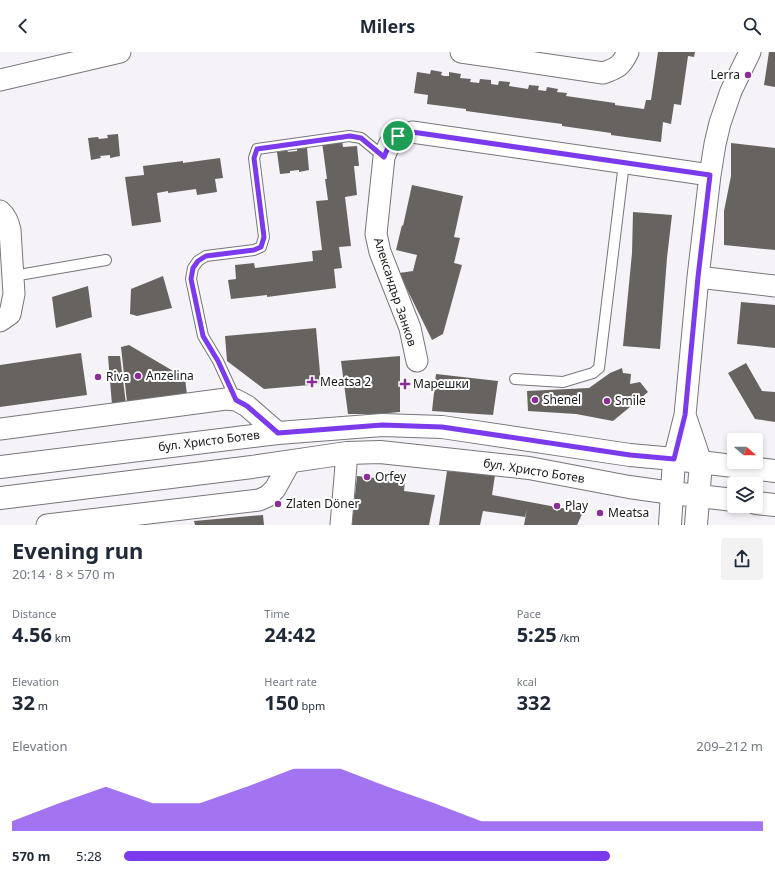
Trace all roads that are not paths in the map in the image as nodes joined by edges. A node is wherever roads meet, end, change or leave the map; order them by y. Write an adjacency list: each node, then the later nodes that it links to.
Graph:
1 (120, 52): 5 (street)
2 (461, 52): 3 (street)
3 (628, 52)
4 (750, 52): 8 (street)
5 (0, 80)
6 (384, 157): 7 (street, Александър Занков); 15 (street, Александър Занков); 17 (lane)
7 (624, 163): 8 (street, Александър Занков); 16 (lane)
8 (710, 175): 12 (street)
9 (0, 211): 11 (street)
10 (106, 260): 11 (lane)
11 (13, 276): 14 (street)
12 (698, 277): 13 (street); 18 (street)
13 (775, 286)
14 (0, 321)
15 (417, 360)
16 (515, 378)
17 (236, 400): 19 (street); 20 (street)
18 (685, 415): 22 (street); 24 (street)
19 (0, 429)
20 (278, 433): 22 (main road, бул. Христо Ботев); 25 (main road, бул. Христо Ботев)
21 (347, 453): 23 (main road, бул. Христо Ботев); 27 (main road, бул. Христо Ботев); 34 (street)
22 (674, 459): 24 (main road, бул. Христо Ботев); 27 (main road)
23 (290, 462): 29 (main road, бул. Христо Ботев); 33 (street)
24 (701, 462): 26 (main road, бул. Христо Ботев); 28 (main road)
25 (0, 467)
26 (775, 471)
27 (672, 493): 28 (main road, бул. Христо Ботев); 35 (main road)
28 (698, 496): 30 (main road, бул. Христо Ботев); 36 (main road)
29 (0, 498)
30 (727, 499)
31 (763, 504): 32 (main road)
32 (775, 505)
33 (47, 525)
34 (341, 525)
35 (670, 525)
36 (696, 525)

